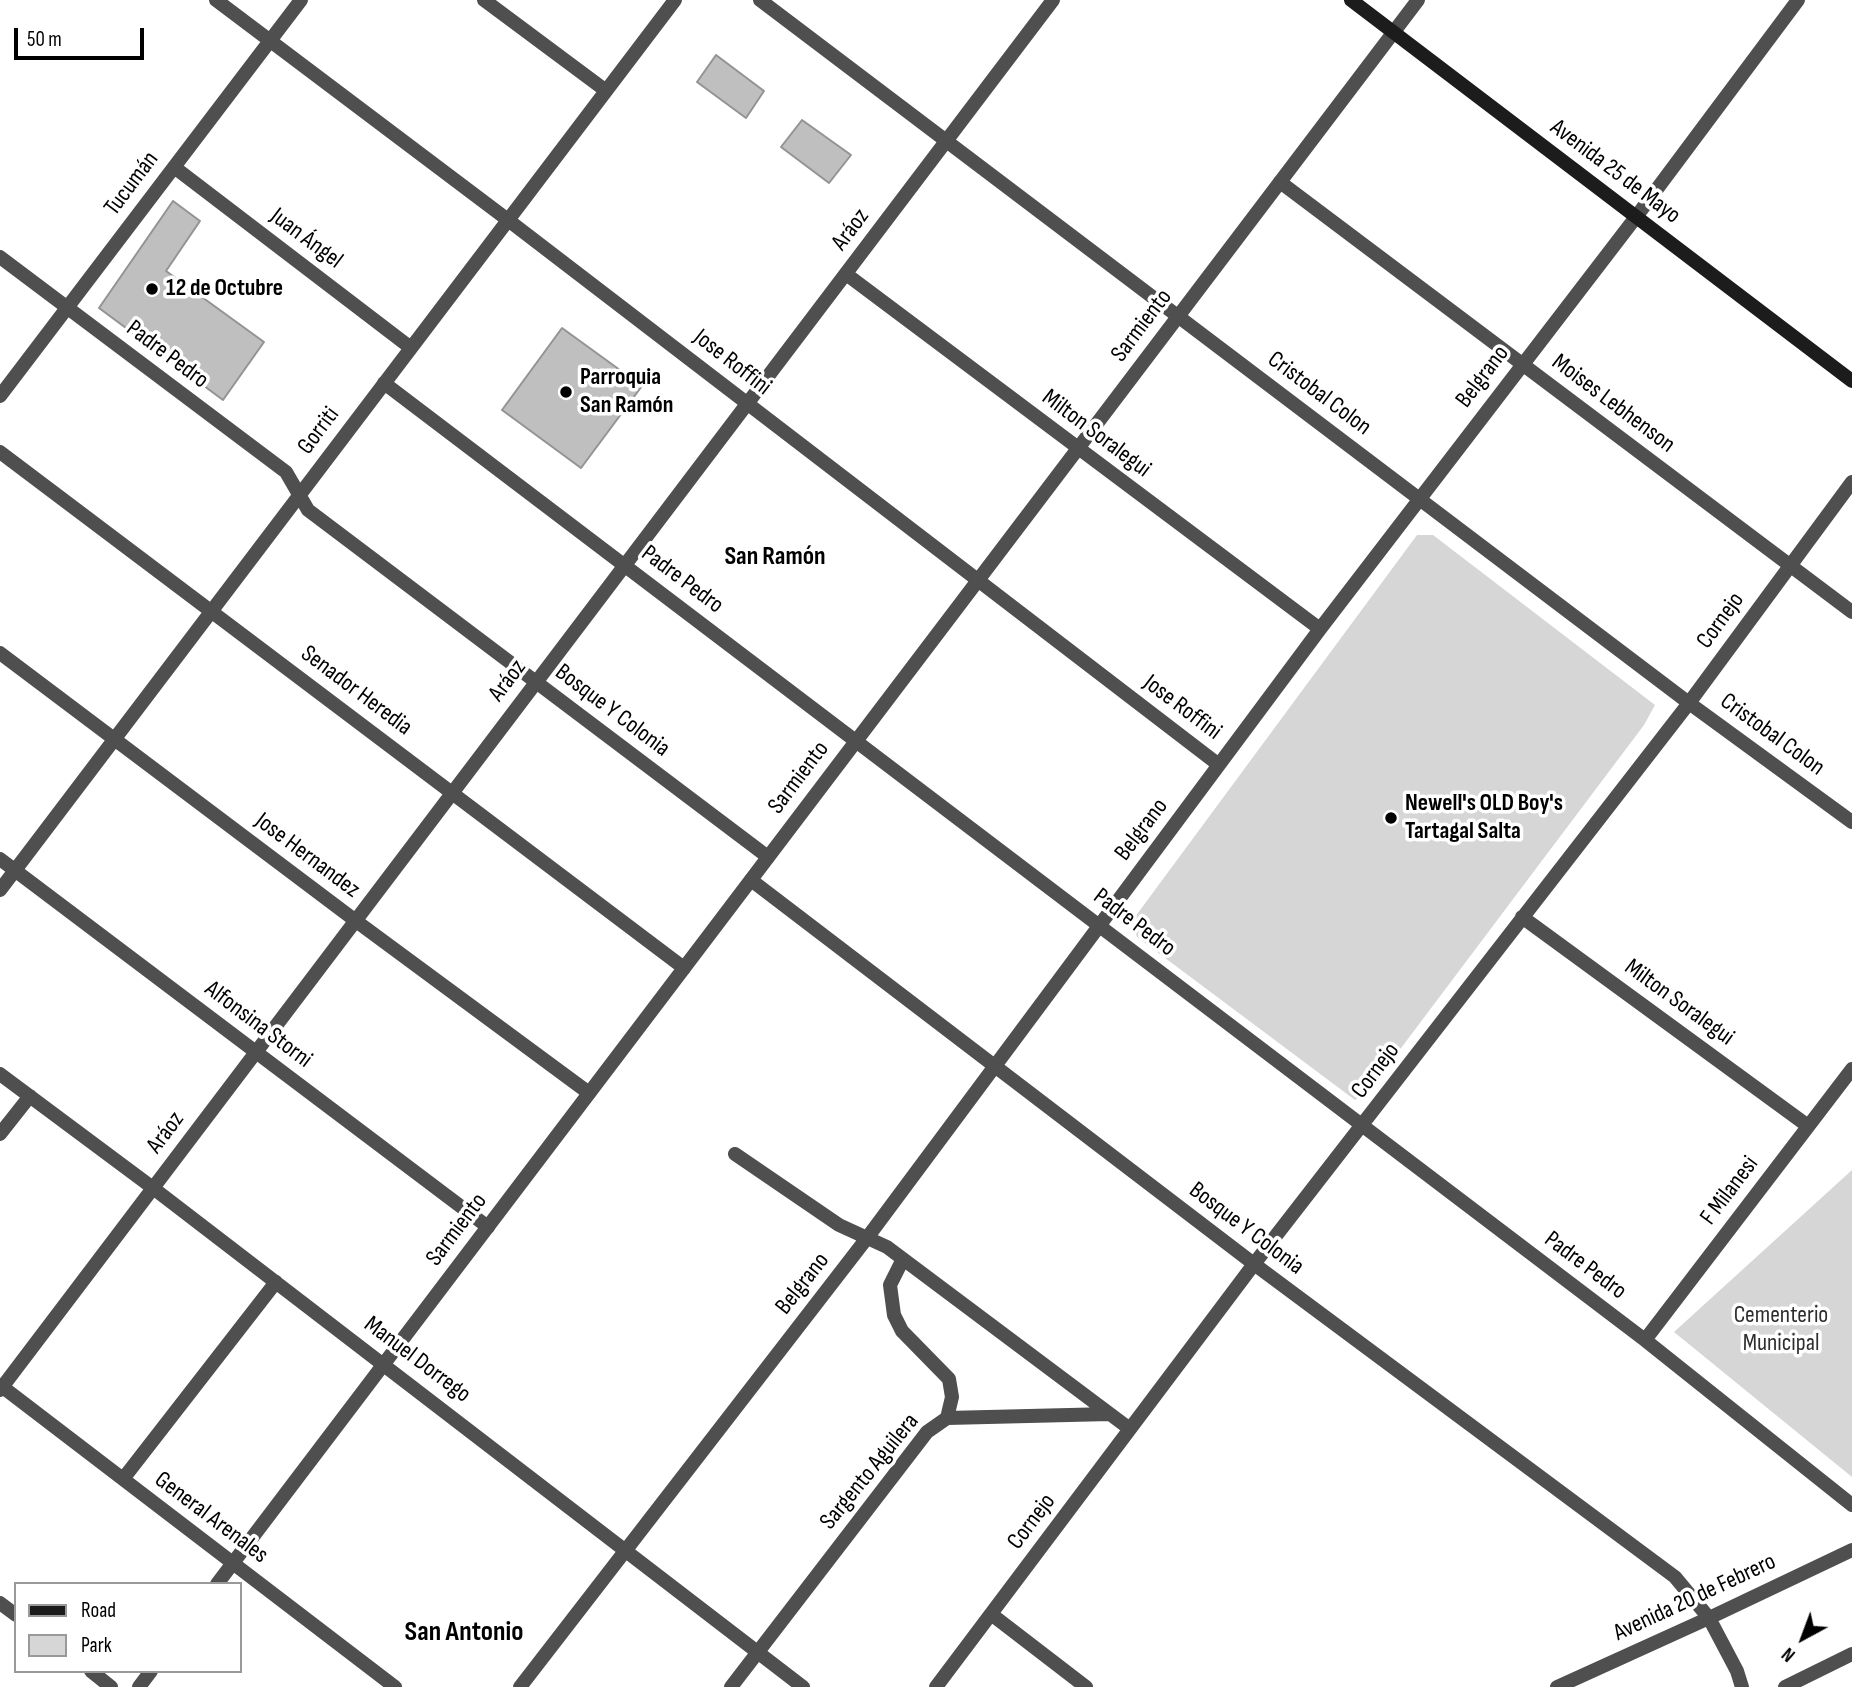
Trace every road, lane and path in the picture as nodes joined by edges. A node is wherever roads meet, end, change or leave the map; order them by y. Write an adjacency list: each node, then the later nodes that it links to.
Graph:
1 (216, 0): 11 (street, Jose Roffini)
2 (301, 0): 11 (street, Tucumán)
3 (484, 0): 12 (street)
4 (675, 0): 12 (street, Gorriti)
5 (760, 0): 13 (street, Cristobal Colon)
6 (1052, 0): 13 (street, Aráoz)
7 (1351, 0): 10 (main road, Avenida 25 de Mayo)
8 (1418, 0): 10 (street, Sarmiento)
9 (1798, 0): 16 (street, Belgrano)
10 (1393, 32): 15 (street, Sarmiento); 16 (main road, Avenida 25 de Mayo)
11 (270, 41): 14 (street, Tucumán); 17 (street, Jose Roffini)
12 (605, 90): 17 (street, Gorriti)
13 (946, 141): 19 (street, Aráoz); 21 (street, Cristobal Colon)
14 (174, 167): 20 (street, Tucumán); 22 (street, Juan Ángel)
15 (1280, 182): 21 (street, Sarmiento); 23 (street, Moises Lebhenson)
16 (1636, 216): 23 (street, Belgrano); 24 (main road, Avenida 25 de Mayo)
17 (508, 220): 22 (street, Gorriti); 27 (street, Jose Roffini)
18 (0, 257): 20 (street, Padre Pedro)
19 (846, 274): 27 (street, Aráoz); 28 (street, Milton Soralegui)
20 (66, 309): 26 (street, Tucumán); 31 (street, Padre Pedro)
21 (1177, 317): 28 (street, Sarmiento); 32 (street, Cristobal Colon)
22 (411, 348): 25 (street, Gorriti)
23 (1522, 363): 32 (street, Belgrano); 34 (street, Moises Lebhenson)
24 (1852, 381)
25 (384, 383): 31 (street, Gorriti); 33 (street, Padre Pedro)
26 (0, 396)
27 (747, 403): 33 (street, Aráoz); 35 (street, Jose Roffini)
28 (1078, 448): 35 (street, Sarmiento); 38 (street, Milton Soralegui)
29 (0, 452): 36 (street, Senador Heredia)
30 (1852, 482): 34 (street, Cornejo)
31 (299, 496): 36 (street, Gorriti); 40 (street, Bosque Y Colonia)
32 (1420, 499): 38 (street, Belgrano); 41 (street, Cristobal Colon)
33 (624, 565): 40 (street, Aráoz); 43 (street, Padre Pedro)
34 (1790, 565): 37 (street, Moises Lebhenson); 41 (street, Cornejo)
35 (978, 580): 43 (street, Sarmiento); 44 (street, Jose Roffini)
36 (211, 611): 42 (street, Gorriti); 45 (street, Senador Heredia)
37 (1852, 612)
38 (1320, 629): 44 (street, Belgrano)
39 (0, 653): 42 (street, Jose Hernandez)
40 (536, 683): 45 (street, Aráoz); 47 (street, Bosque Y Colonia)
41 (1689, 703): 46 (street, Cristobal Colon); 52 (street, Cornejo)
42 (114, 739): 49 (street, Gorriti); 53 (street, Jose Hernandez)
43 (856, 741): 47 (street, Sarmiento); 54 (street, Padre Pedro)
44 (1219, 765): 54 (street, Belgrano)
45 (453, 793): 53 (street, Aráoz); 55 (street, Senador Heredia)
46 (1852, 822)
47 (768, 857): 50 (street, Sarmiento)
48 (0, 859): 49 (street, Alfonsina Storni)
49 (15, 870): 51 (street, Gorriti); 56 (street, Alfonsina Storni)
50 (751, 880): 55 (street, Sarmiento); 57 (street, Bosque Y Colonia)
51 (0, 890)
52 (1522, 917): 62 (street, Cornejo); 63 (street, Milton Soralegui)
53 (356, 921): 56 (street, Aráoz); 60 (street, Jose Hernandez)
54 (1099, 925): 57 (street, Belgrano); 62 (street, Padre Pedro)
55 (684, 968): 60 (street, Sarmiento)
56 (256, 1052): 66 (street, Aráoz); 67 (street, Alfonsina Storni)
57 (994, 1066): 68 (street, Belgrano); 70 (street, Bosque Y Colonia)
58 (1852, 1069): 63 (street, F Milanesi)
59 (0, 1074): 61 (street, Manuel Dorrego)
60 (589, 1093): 67 (street, Sarmiento)
61 (30, 1096): 64 (street); 66 (street, Manuel Dorrego)
62 (1362, 1126): 70 (street, Cornejo); 72 (street, Padre Pedro)
63 (1808, 1126): 72 (street, F Milanesi)
64 (0, 1134)
65 (735, 1154): 68 (street)
66 (153, 1188): 71 (street, Manuel Dorrego); 74 (street, Aráoz)
67 (488, 1227): 73 (street, Sarmiento)
68 (867, 1238): 69 (street); 80 (street, Belgrano)
69 (903, 1259): 75 (street); 76 (street)
70 (1254, 1264): 77 (street, Cornejo); 85 (street, Bosque Y Colonia)
71 (276, 1282): 73 (street, Manuel Dorrego); 78 (street)
72 (1645, 1340): 79 (street, Padre Pedro)
73 (384, 1364): 80 (street, Manuel Dorrego); 82 (street, Sarmiento)
74 (1, 1387): 78 (street, General Arenales)
75 (1110, 1414): 76 (street, Sargento Aguilera); 77 (street)
76 (947, 1418): 86 (street, Sargento Aguilera)
77 (1130, 1429): 84 (street, Cornejo)
78 (123, 1479): 82 (street, General Arenales)
79 (1852, 1505)
80 (626, 1549): 86 (street, Manuel Dorrego); 91 (street, Belgrano)
81 (1852, 1550): 85 (street, Avenida 20 de Febrero)
82 (233, 1563): 83 (street, Sarmiento); 90 (street, General Arenales)
83 (219, 1582)
84 (991, 1614): 94 (street, Cornejo); 95 (street)
85 (1709, 1618): 96 (street, Avenida 20 de Febrero); 97 (street, Bosque Y Colonia)
86 (757, 1653): 92 (street, Sargento Aguilera); 93 (street, Manuel Dorrego)
87 (1852, 1654): 98 (street)
88 (94, 1673): 89 (street)
89 (111, 1687)
90 (395, 1687)
91 (520, 1687)
92 (731, 1687)
93 (803, 1687)
94 (936, 1687)
95 (1086, 1687)
96 (1557, 1687)
97 (1742, 1687)
98 (1785, 1687)

